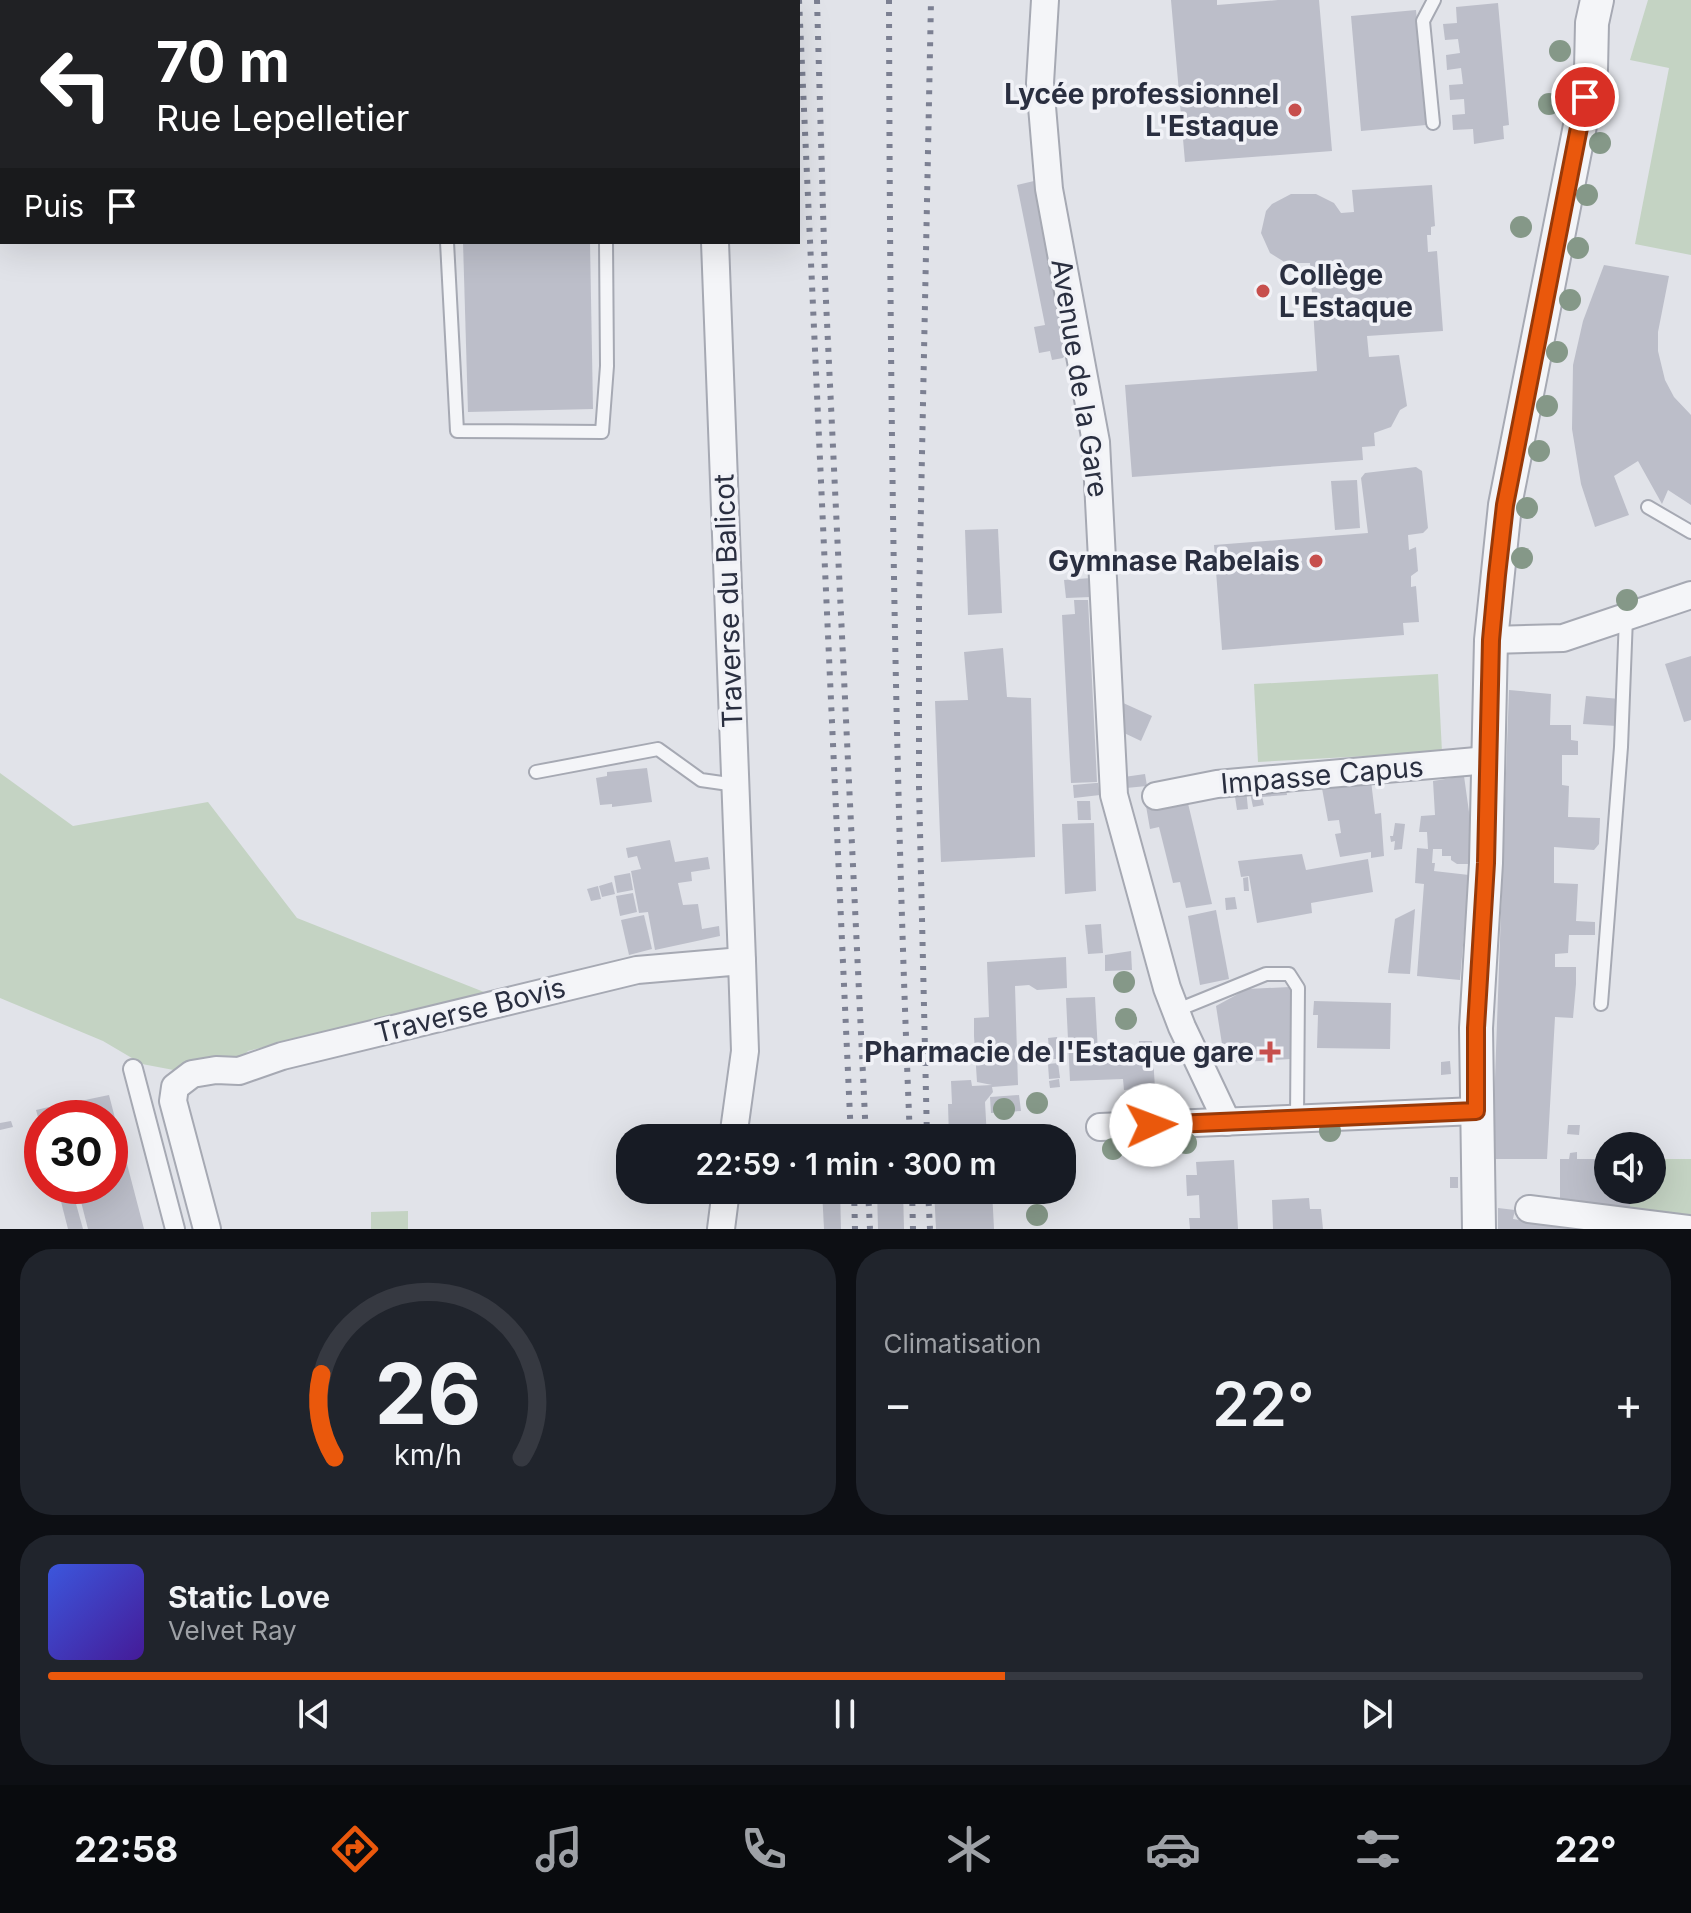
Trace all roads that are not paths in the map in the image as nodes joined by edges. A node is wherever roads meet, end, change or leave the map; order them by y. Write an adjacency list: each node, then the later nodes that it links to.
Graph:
1 (1045, 0): 21 (street, Avenue de la Gare)
2 (1434, 0): 6 (lane)
3 (1597, 0): 5 (street)
4 (1619, 0): 5 (street)
5 (1591, 70): 14 (street)
6 (1433, 123)
7 (447, 244): 8 (lane)
8 (606, 244)
9 (715, 244): 17 (street, Traverse du Balicot)
10 (1648, 507): 11 (lane)
11 (1691, 532)
12 (1691, 595): 13 (street)
13 (1626, 617): 14 (street); 20 (lane)
14 (1491, 640): 15 (street)
15 (1488, 760): 18 (street, Impasse Capus); 23 (street)
16 (536, 772): 17 (lane)
17 (736, 785): 19 (street, Traverse du Balicot)
18 (1156, 796)
19 (742, 961): 26 (street); 31 (street, Traverse Bovis)
20 (1601, 1004)
21 (1175, 1011): 24 (lane); 25 (street, Avenue de la Gare)
22 (133, 1069): 30 (street)
23 (1476, 1111): 24 (street); 33 (street)
24 (1297, 1118): 25 (street)
25 (1227, 1122): 27 (street)
26 (735, 1124)
27 (1100, 1127)
28 (724, 1204): 32 (street)
29 (1529, 1209): 34 (street)
30 (175, 1229)
31 (207, 1229)
32 (721, 1229)
33 (1479, 1229)
34 (1688, 1229)

